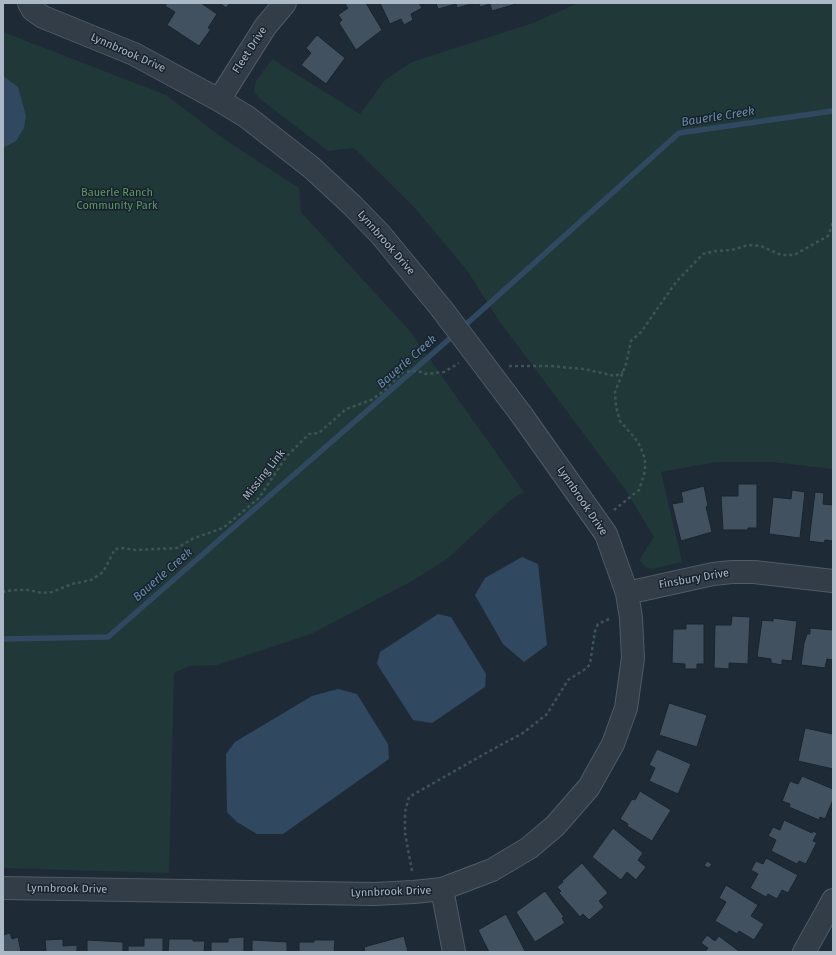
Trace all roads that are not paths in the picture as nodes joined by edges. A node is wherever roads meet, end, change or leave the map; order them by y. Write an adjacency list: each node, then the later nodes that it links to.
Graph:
1 (29, 3): 3 (street, Lynnbrook Drive)
2 (285, 3): 3 (street, Fleet Drive)
3 (219, 100): 5 (street, Lynnbrook Drive, bridge)
4 (833, 581): 5 (street, Finsbury Drive)
5 (627, 592): 7 (street, Lynnbrook Drive)
6 (3, 888): 7 (street, Lynnbrook Drive)
7 (442, 889): 9 (street)
8 (832, 905): 10 (street)
9 (454, 952)
10 (804, 952)

